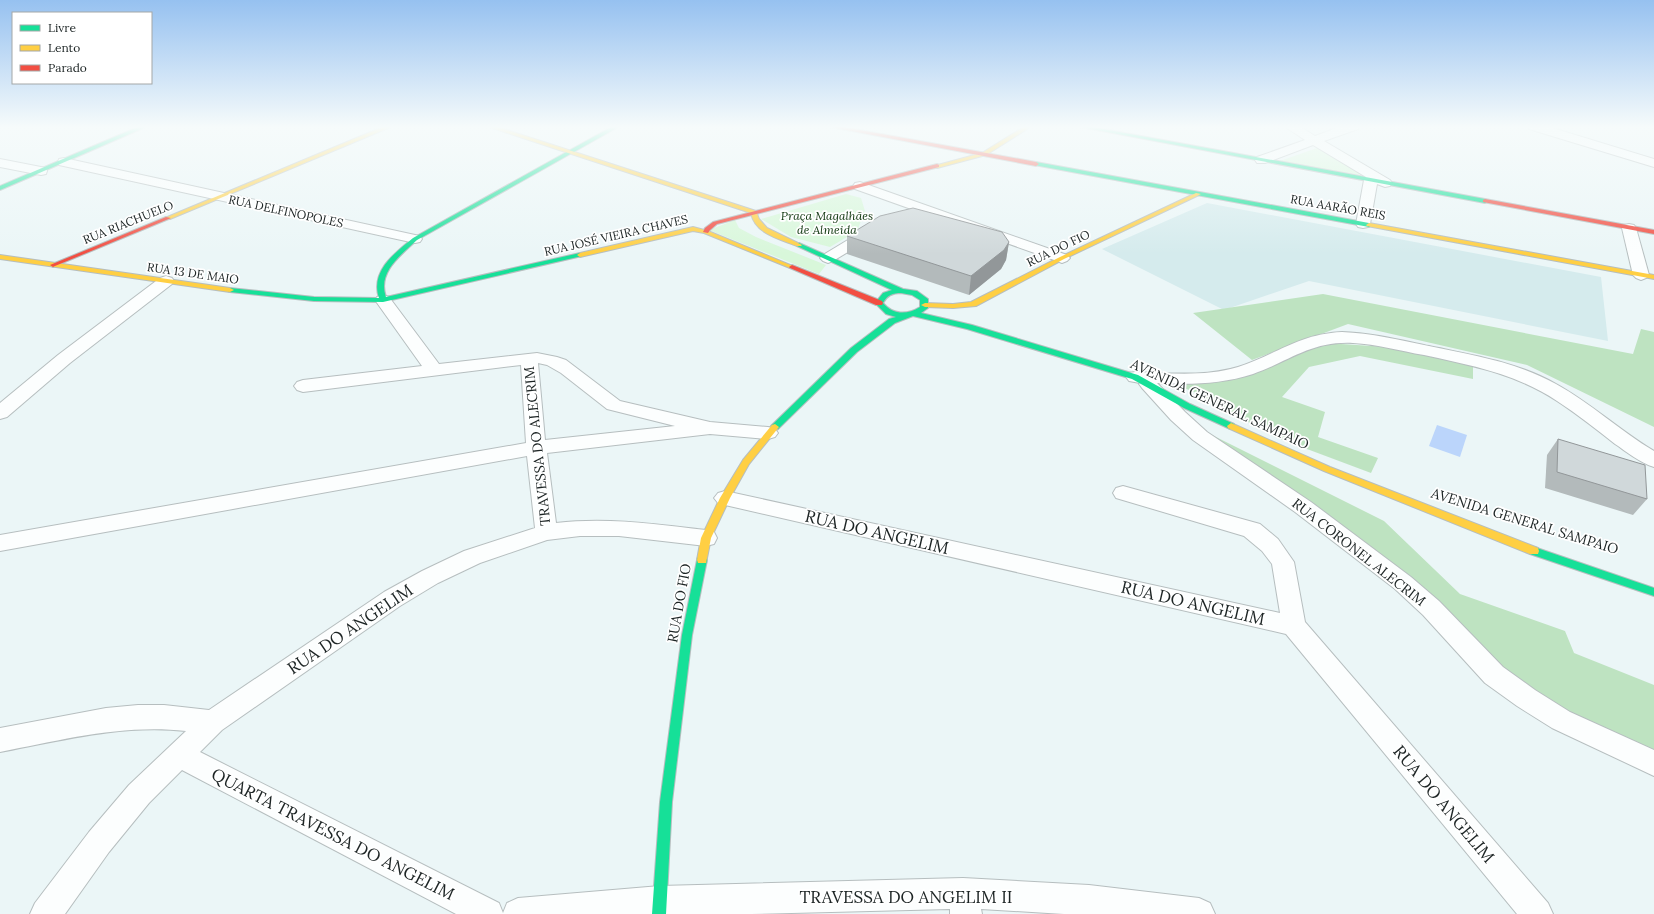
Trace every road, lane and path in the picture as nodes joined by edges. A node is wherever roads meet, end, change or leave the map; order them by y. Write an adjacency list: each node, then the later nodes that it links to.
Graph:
1 (30, 169): 11 (street)
2 (47, 169): 11 (main road)
3 (94, 169): 17 (street, RUA DELFINOPOLES)
4 (288, 169): 17 (main road, RUA RIACHUELO)
5 (542, 169): 26 (main road)
6 (623, 169): 19 (main road)
7 (927, 169): 14 (main road, RUA JOSÉ VIEIRA CHAVES)
8 (1062, 169): 16 (main road, RUA AARÃO REIS)
9 (1309, 169): 12 (main road)
10 (1361, 169): 13 (street)
11 (41, 171): 15 (main road)
12 (1371, 180): 13 (main road); 21 (street)
13 (1385, 183): 23 (main road)
14 (860, 186): 18 (street); 19 (main road, RUA JOSÉ VIEIRA CHAVES)
15 (0, 188)
16 (1198, 194): 21 (main road, RUA AARÃO REIS); 29 (main road, RUA DO FIO)
17 (220, 197): 26 (street, RUA DELFINOPOLES); 30 (main road, RUA RIACHUELO)
18 (913, 206): 20 (street); 29 (street)
19 (754, 212): 24 (main road, RUA JOSÉ VIEIRA CHAVES); 28 (main road)
20 (900, 214)
21 (1363, 224): 31 (main road, RUA AARÃO REIS)
22 (880, 226): 28 (street)
23 (1629, 228): 25 (main road); 31 (street)
24 (706, 232): 34 (main road, RUA JOSÉ VIEIRA CHAVES); 35 (main road, AVENIDA GENERAL SAMPAIO)
25 (1654, 232)
26 (415, 239): 34 (main road)
27 (0, 257): 30 (main road, RUA 13 DE MAIO)
28 (828, 258): 33 (main road)
29 (1062, 258): 36 (main road, RUA DO FIO)
30 (52, 266): 32 (main road, RUA 13 DE MAIO)
31 (1647, 276)
32 (166, 281): 34 (main road, RUA 13 DE MAIO); 44 (street)
33 (901, 291): 35 (main road); 36 (main road)
34 (383, 300): 41 (street)
35 (880, 305): 37 (main road, AVENIDA GENERAL SAMPAIO); 39 (main road, RUA DO FIO)
36 (925, 306): 37 (main road, RUA DO FIO); 38 (main road, AVENIDA GENERAL SAMPAIO)
37 (911, 315): 38 (main road, AVENIDA GENERAL SAMPAIO); 39 (main road, RUA DO FIO)
38 (969, 326): 42 (main road, AVENIDA GENERAL SAMPAIO)
39 (854, 350): 46 (main road, RUA DO FIO)
40 (529, 359): 41 (street); 45 (street); 47 (street, TRAVESSA DO ALECRIM)
41 (434, 370): 43 (street)
42 (1142, 381): 48 (street); 49 (main road, AVENIDA GENERAL SAMPAIO); 61 (street, RUA CORONEL ALECRIM)
43 (303, 386)
44 (0, 413)
45 (710, 428): 46 (street); 47 (street)
46 (768, 433): 51 (main road, RUA DO FIO)
47 (536, 448): 53 (street, TRAVESSA DO ALECRIM); 55 (street)
48 (1654, 460)
49 (1388, 492): 52 (main road, AVENIDA GENERAL SAMPAIO); 56 (main road, AVENIDA GENERAL SAMPAIO)
50 (1123, 493): 57 (street)
51 (724, 498): 54 (main road, RUA DO FIO); 57 (street, RUA DO ANGELIM)
52 (1500, 527)
53 (546, 532): 54 (street, RUA DO ANGELIM); 58 (street, RUA DO ANGELIM)
54 (706, 538): 63 (main road, RUA DO FIO)
55 (0, 543)
56 (1654, 592)
57 (1294, 626): 68 (street, RUA DO ANGELIM)
58 (213, 722): 59 (street); 60 (street, RUA DO ANGELIM)
59 (0, 740)
60 (179, 754): 64 (street, RUA DO ANGELIM); 65 (street, QUARTA TRAVESSA DO ANGELIM)
61 (1654, 763)
62 (965, 903): 63 (street, TRAVESSA DO ANGELIM II); 67 (street, TRAVESSA DO ANGELIM II)
63 (660, 907): 66 (street)
64 (46, 914)
65 (488, 914)
66 (518, 914)
67 (1199, 914)
68 (1537, 914)

